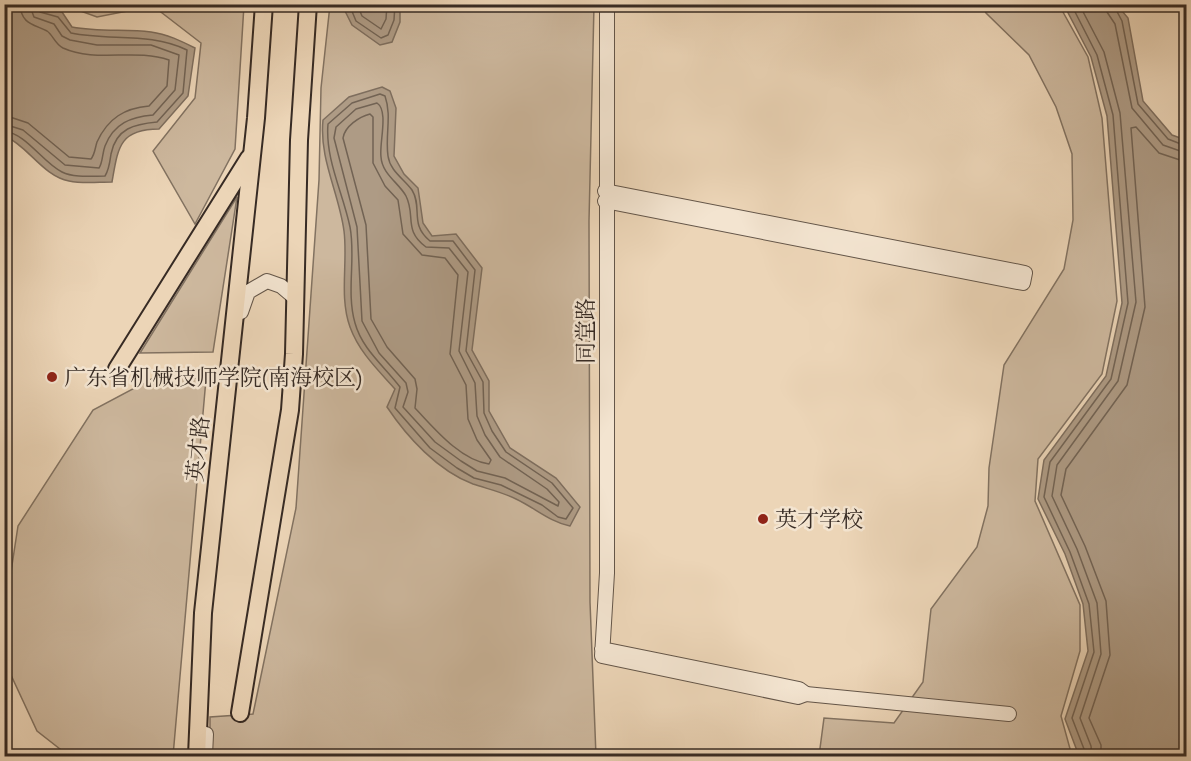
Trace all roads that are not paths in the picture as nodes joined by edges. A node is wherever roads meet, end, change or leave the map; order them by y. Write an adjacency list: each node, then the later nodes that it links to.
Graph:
1 (264, 4): 4 (main road, 英才路)
2 (308, 4): 7 (main road)
3 (607, 4): 5 (street, 同堂路)
4 (252, 155): 8 (main road); 11 (main road, 英才路)
5 (605, 196): 6 (street); 10 (street, 同堂路)
6 (1024, 278)
7 (294, 297): 9 (main road); 12 (street, 英才路)
8 (117, 369)
9 (240, 713)
10 (1009, 714)
11 (197, 756)
12 (205, 756)

